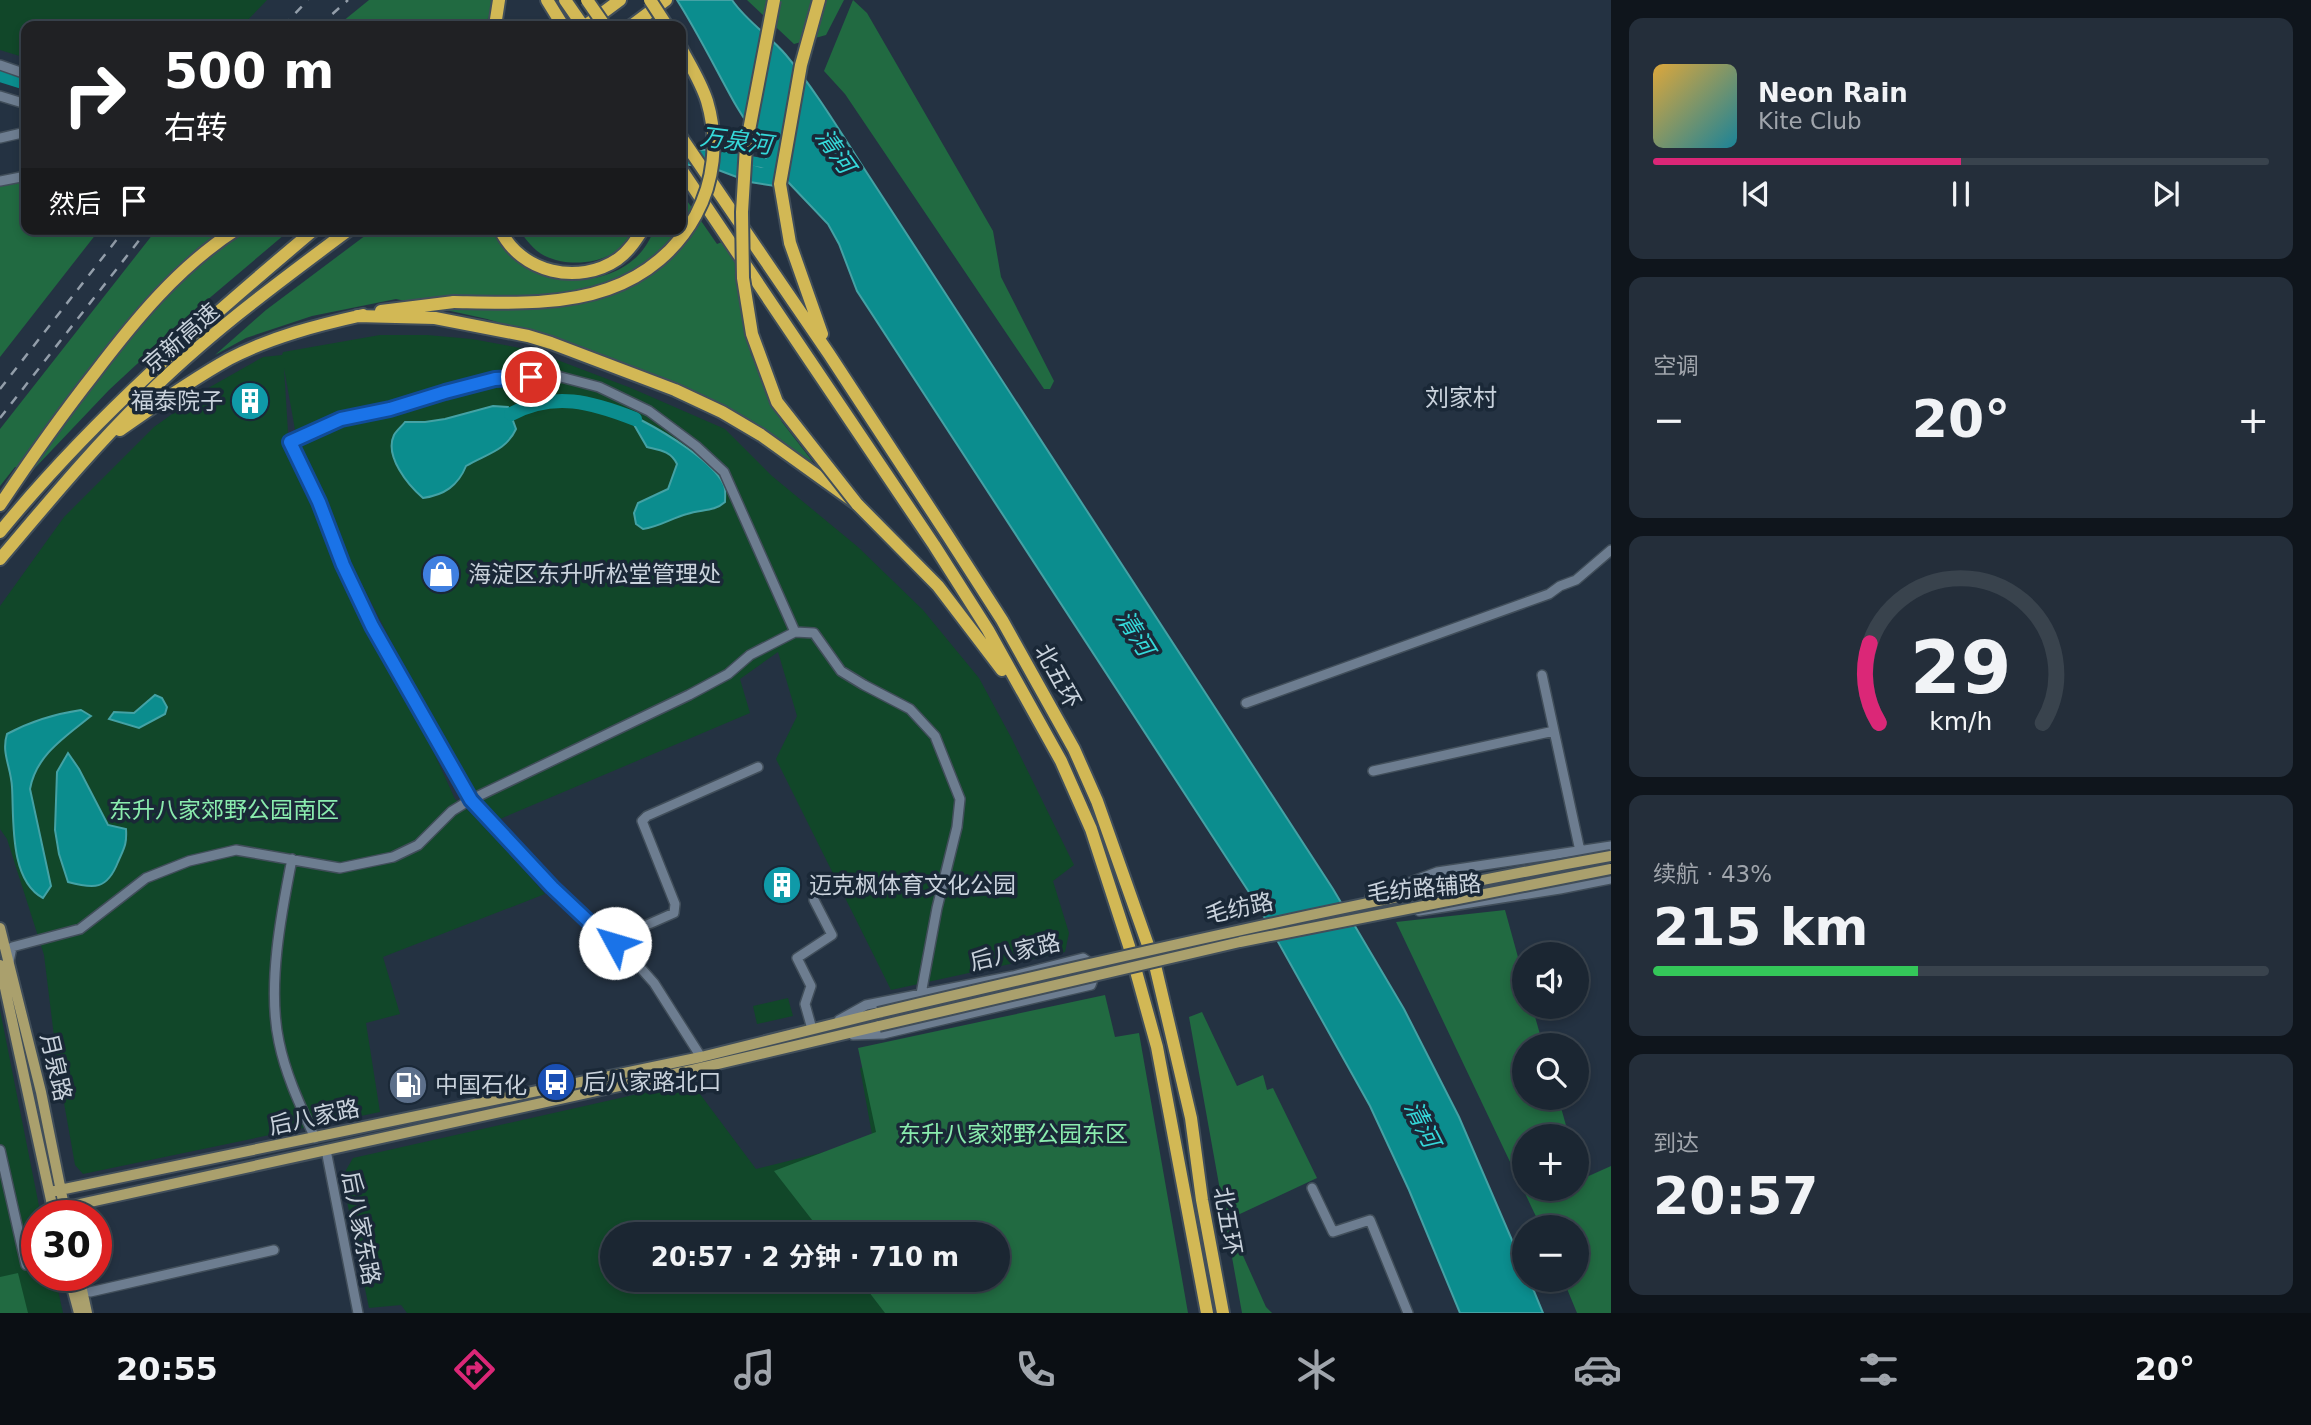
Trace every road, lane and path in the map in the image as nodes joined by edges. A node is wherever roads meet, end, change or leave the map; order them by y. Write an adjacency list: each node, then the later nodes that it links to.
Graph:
1 (499, 0): 10 (highway)
2 (547, 0): 11 (highway)
3 (565, 0): 12 (highway)
4 (587, 0): 14 (highway, bridge)
5 (621, 0): 13 (highway)
6 (650, 0): 16 (highway, bridge)
7 (666, 0): 15 (highway)
8 (774, 0): 38 (highway, bridge)
9 (819, 0): 36 (highway)
10 (496, 21)
11 (560, 21)
12 (580, 21)
13 (591, 21)
14 (602, 21)
15 (638, 21)
16 (664, 21)
17 (686, 57): 28 (highway, bridge)
18 (0, 65): 19 (street)
19 (21, 72)
20 (0, 96): 21 (street)
21 (21, 102)
22 (21, 133): 23 (street)
23 (0, 138)
24 (686, 144): 36 (highway, 北五环, bridge)
25 (686, 176): 45 (highway, 北五环)
26 (21, 177): 27 (street)
27 (0, 181)
28 (686, 233)
29 (229, 235): 39 (highway)
30 (307, 235): 40 (highway, 京新高速)
31 (342, 235): 37 (highway, 京新高速)
32 (504, 235): 33 (highway)
33 (639, 235)
34 (684, 235): 35 (highway, bridge)
35 (357, 316): 37 (highway); 38 (highway, bridge)
36 (829, 354): 87 (highway, 北五环)
37 (97, 446): 42 (highway, 京新高速)
38 (857, 504): 45 (highway)
39 (0, 505)
40 (0, 532)
41 (1611, 550): 46 (street)
42 (0, 559)
43 (794, 632): 50 (street); 50 (street); 63 (street)
44 (1542, 675): 47 (street)
45 (1026, 701): 86 (highway, 北五环)
46 (1246, 703)
47 (1554, 732): 49 (street); 52 (street)
48 (758, 767): 61 (street)
49 (1373, 771)
50 (471, 800): 54 (street); 61 (street)
51 (1611, 846): 52 (street, 毛纺路辅路)
52 (1580, 850): 57 (street, 毛纺路辅路)
53 (1611, 856): 64 (main road, 毛纺路, bridge)
54 (292, 859): 62 (street); 69 (street)
55 (1611, 869): 65 (main road, 毛纺路, bridge)
56 (1611, 879): 60 (street, 毛纺路辅路)
57 (1370, 897)
58 (814, 900): 66 (street)
59 (0, 928): 62 (main road, 月泉路)
60 (1241, 936)
61 (615, 943): 68 (street)
62 (5, 963): 73 (main road, 月泉路); 74 (main road, 月泉路)
63 (921, 994): 67 (street, 后八家路); 67 (street, 后八家路)
64 (878, 1013): 67 (main road, 后八家路)
65 (879, 1026): 67 (main road, 后八家路)
66 (812, 1029): 67 (main road, 后八家路); 68 (main road, 后八家路)
67 (832, 1030): 71 (main road, 后八家路)
68 (701, 1057): 69 (main road, 后八家路)
69 (315, 1138): 73 (main road, 后八家路)
70 (0, 1150): 78 (street)
71 (326, 1150): 77 (main road, 后八家路); 85 (street, 后八家东路)
72 (1312, 1188): 88 (street)
73 (61, 1189): 74 (main road, 后八家路); 76 (main road, 月泉路)
74 (50, 1192): 75 (main road, 月泉路)
75 (54, 1200)
76 (61, 1200)
77 (111, 1200)
78 (21, 1243)
79 (274, 1250): 82 (street)
80 (73, 1291): 83 (main road)
81 (82, 1291): 84 (main road)
82 (90, 1292)
83 (79, 1313)
84 (87, 1313)
85 (358, 1313)
86 (1207, 1313)
87 (1223, 1313)
88 (1408, 1313)

